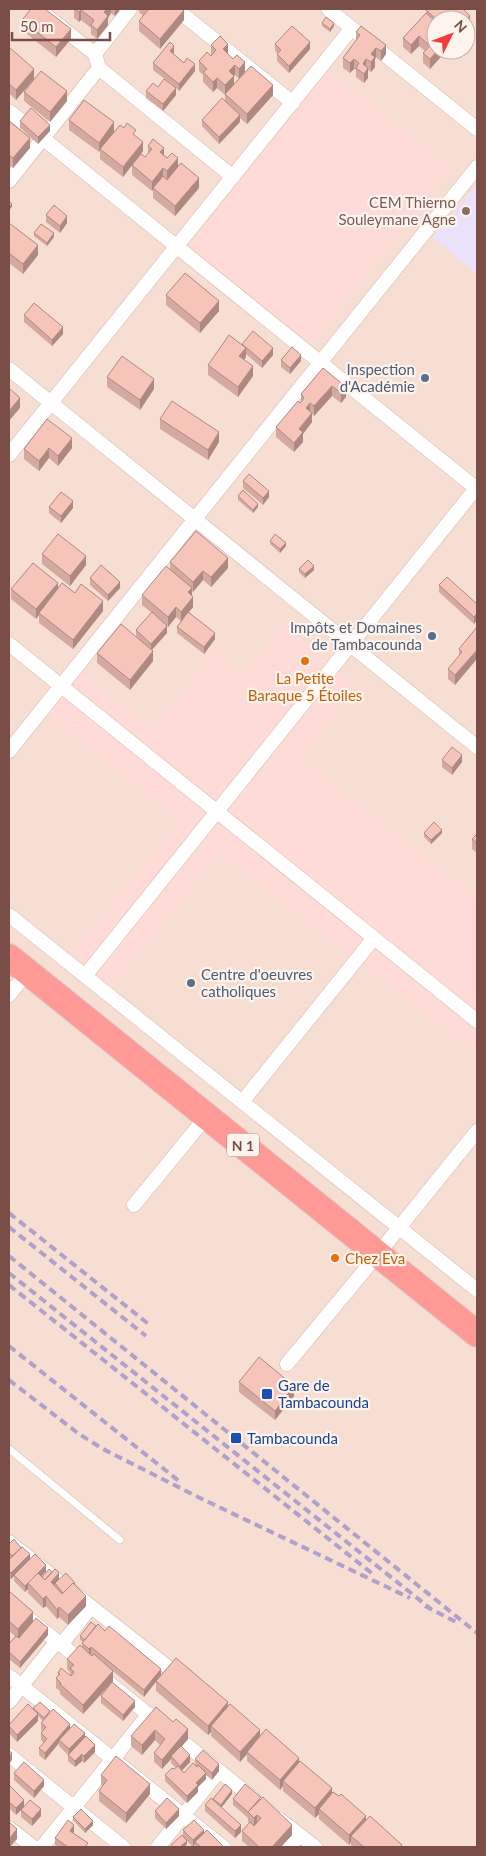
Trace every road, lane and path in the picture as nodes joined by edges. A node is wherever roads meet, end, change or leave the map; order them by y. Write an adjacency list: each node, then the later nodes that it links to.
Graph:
1 (38, 9): 6 (street)
2 (130, 9): 6 (street)
3 (176, 9): 8 (street)
4 (328, 9): 5 (street)
5 (352, 28): 8 (street); 10 (street)
6 (95, 54): 7 (street)
7 (99, 68): 11 (street); 13 (street)
8 (293, 102): 13 (street)
9 (9, 111): 11 (street)
10 (477, 129)
11 (43, 138): 14 (street); 15 (street)
12 (477, 167): 16 (street)
13 (233, 177): 15 (street)
14 (9, 181)
15 (177, 247): 16 (street); 18 (street)
16 (320, 362): 20 (street); 21 (street)
17 (9, 369): 18 (street)
18 (51, 403): 19 (street); 21 (street)
19 (9, 456)
20 (477, 488): 23 (street)
21 (195, 519): 23 (street); 24 (street)
22 (9, 644): 24 (street)
23 (351, 645): 25 (street); 27 (street)
24 (61, 686): 26 (street); 27 (street)
25 (477, 747)
26 (9, 751)
27 (217, 812): 29 (street); 31 (street)
28 (9, 915): 31 (street)
29 (374, 938): 33 (street); 34 (street)
30 (18, 965): 32 (street); 35 (highway, N 1)
31 (85, 976): 34 (street)
32 (9, 995)
33 (477, 1021)
34 (242, 1102): 38 (street)
35 (207, 1116): 37 (street); 39 (highway, N 1)
36 (477, 1131): 38 (street)
37 (134, 1206)
38 (400, 1228): 39 (street); 40 (street)
39 (378, 1254): 41 (highway, N 1); 42 (street)
40 (477, 1290)
41 (477, 1334)
42 (287, 1364)
43 (9, 1449): 44 (lane)
44 (120, 1540)
45 (9, 1542): 47 (street)
46 (9, 1603): 48 (street)
47 (92, 1607): 48 (street); 51 (street)
48 (59, 1643): 50 (street); 53 (street)
49 (9, 1676): 50 (street)
50 (21, 1686): 52 (street); 55 (street)
51 (193, 1687)
52 (9, 1702)
53 (149, 1714): 55 (street); 56 (street)
54 (9, 1756): 57 (street)
55 (113, 1759): 57 (street); 58 (street)
56 (219, 1771): 58 (street); 60 (street)
57 (74, 1808): 62 (street); 63 (street)
58 (184, 1816): 64 (street); 65 (street)
59 (9, 1828): 61 (street)
60 (299, 1835): 66 (street); 67 (street)
61 (33, 1847)
62 (42, 1847)
63 (123, 1847)
64 (158, 1847)
65 (223, 1847)
66 (289, 1847)
67 (315, 1847)

